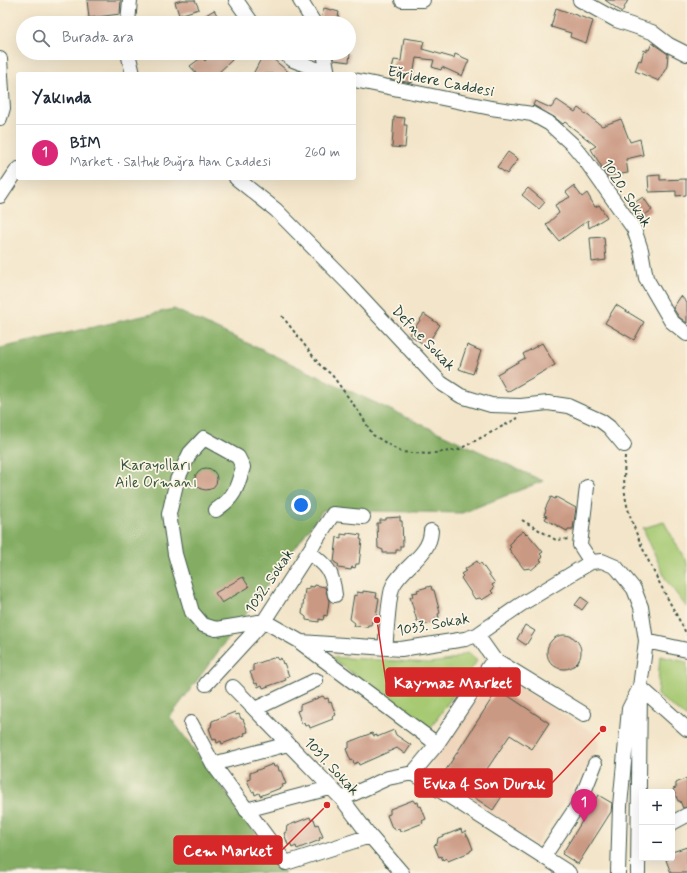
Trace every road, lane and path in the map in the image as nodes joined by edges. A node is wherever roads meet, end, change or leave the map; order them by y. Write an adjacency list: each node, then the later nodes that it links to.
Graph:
1 (130, 0): 7 (street)
2 (236, 0): 8 (street)
3 (300, 0): 9 (street)
4 (403, 0): 5 (street)
5 (423, 0)
6 (580, 0): 10 (street)
7 (129, 16)
8 (247, 16)
9 (310, 16)
10 (687, 54)
11 (0, 59): 20 (street)
12 (129, 60): 15 (street)
13 (293, 60): 16 (street)
14 (326, 60): 17 (street)
15 (132, 72)
16 (324, 72)
17 (329, 72)
18 (356, 80): 19 (street, Eğridere Caddesi)
19 (523, 112): 25 (street, 1020. Sokak)
20 (0, 118)
21 (16, 172): 23 (street)
22 (238, 180): 27 (street, Defne Sokak)
23 (0, 196)
24 (282, 316): 26 (path)
25 (687, 334)
26 (522, 416)
27 (624, 445): 39 (path)
28 (587, 487): 33 (street)
29 (216, 510): 37 (street)
30 (363, 517): 34 (street, 1032. Sokak)
31 (522, 520): 33 (path)
32 (431, 531): 42 (street)
33 (581, 537): 35 (street)
34 (309, 552): 36 (street); 37 (street, 1032. Sokak)
35 (591, 562): 38 (street, 1033. Sokak); 40 (street)
36 (335, 595)
37 (264, 621): 41 (street, 1033. Sokak); 46 (street, 1032. Sokak)
38 (477, 635): 42 (street, 1033. Sokak); 44 (street)
39 (687, 635)
40 (646, 641): 43 (street); 48 (street)
41 (301, 642): 42 (street, 1033. Sokak); 54 (street)
42 (385, 648)
43 (687, 650)
44 (494, 659): 50 (street); 54 (street)
45 (316, 680): 49 (street)
46 (206, 684)
47 (233, 687): 49 (street, 1031. Sokak)
48 (640, 687): 52 (street); 63 (street); 69 (street)
49 (254, 709): 53 (street, 1031. Sokak)
50 (584, 714)
51 (190, 723): 55 (street)
52 (687, 729)
53 (288, 744): 55 (street); 58 (street, 1031. Sokak)
54 (437, 744): 57 (street)
55 (213, 764): 60 (street)
56 (595, 764): 65 (street)
57 (413, 773): 59 (street); 65 (street)
58 (330, 788): 59 (street, 1031. Sokak); 60 (street)
59 (342, 798): 64 (street, 1031. Sokak)
60 (246, 810): 64 (street)
61 (687, 815): 62 (street)
62 (675, 821)
63 (640, 825)
64 (370, 836): 67 (street, 1031. Sokak)
65 (544, 856): 68 (street)
66 (639, 856): 70 (street)
67 (402, 873)
68 (568, 873)
69 (618, 873)
70 (638, 873)

